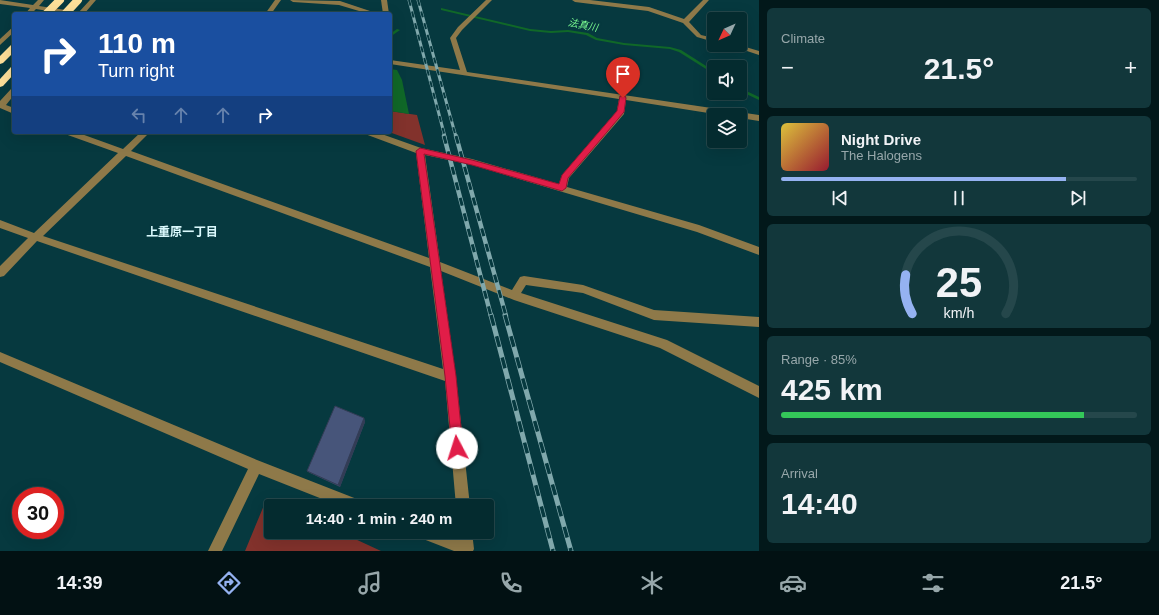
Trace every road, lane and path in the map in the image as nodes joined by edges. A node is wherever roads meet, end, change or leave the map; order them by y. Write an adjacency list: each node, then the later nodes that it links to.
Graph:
1 (41, 0): 12 (street)
2 (60, 0): 14 (highway, bridge)
3 (78, 0): 16 (highway, bridge)
4 (93, 0): 17 (street)
5 (278, 0): 18 (street)
6 (292, 0): 19 (street)
7 (384, 0): 20 (street)
8 (489, 0): 31 (street)
9 (575, 0): 21 (street)
10 (706, 0): 21 (street)
11 (0, 2): 12 (street)
12 (34, 7): 13 (street); 15 (street)
13 (30, 12)
14 (48, 12)
15 (65, 12)
16 (67, 12)
17 (83, 12)
18 (269, 12)
19 (369, 12)
20 (386, 12)
21 (685, 22): 23 (street)
22 (12, 30): 24 (street)
23 (707, 38)
24 (0, 43)
25 (12, 49): 28 (highway)
26 (747, 49): 27 (street)
27 (759, 53)
28 (0, 62)
29 (392, 62): 31 (street)
30 (12, 71): 32 (highway)
31 (464, 74): 34 (street)
32 (0, 84)
33 (12, 92): 35 (street)
34 (623, 98): 37 (street); 45 (street)
35 (0, 105): 36 (street)
36 (12, 109)
37 (707, 110)
38 (747, 116): 39 (street)
39 (759, 118)
40 (73, 134): 44 (street)
41 (144, 134): 44 (street)
42 (373, 134): 43 (street)
43 (420, 151): 45 (street); 49 (street)
44 (124, 153): 47 (street); 49 (street)
45 (562, 188): 48 (street)
46 (0, 224): 47 (street)
47 (35, 237): 50 (street); 54 (street)
48 (759, 251)
49 (436, 265): 51 (street); 54 (street)
50 (0, 273)
51 (514, 295): 52 (street); 55 (street)
52 (759, 322)
53 (0, 357): 56 (street)
54 (450, 376): 58 (street)
55 (759, 392)
56 (256, 466): 57 (street); 61 (street)
57 (339, 499)
58 (462, 499)
59 (441, 539): 60 (street)
60 (466, 539)
61 (215, 551)

